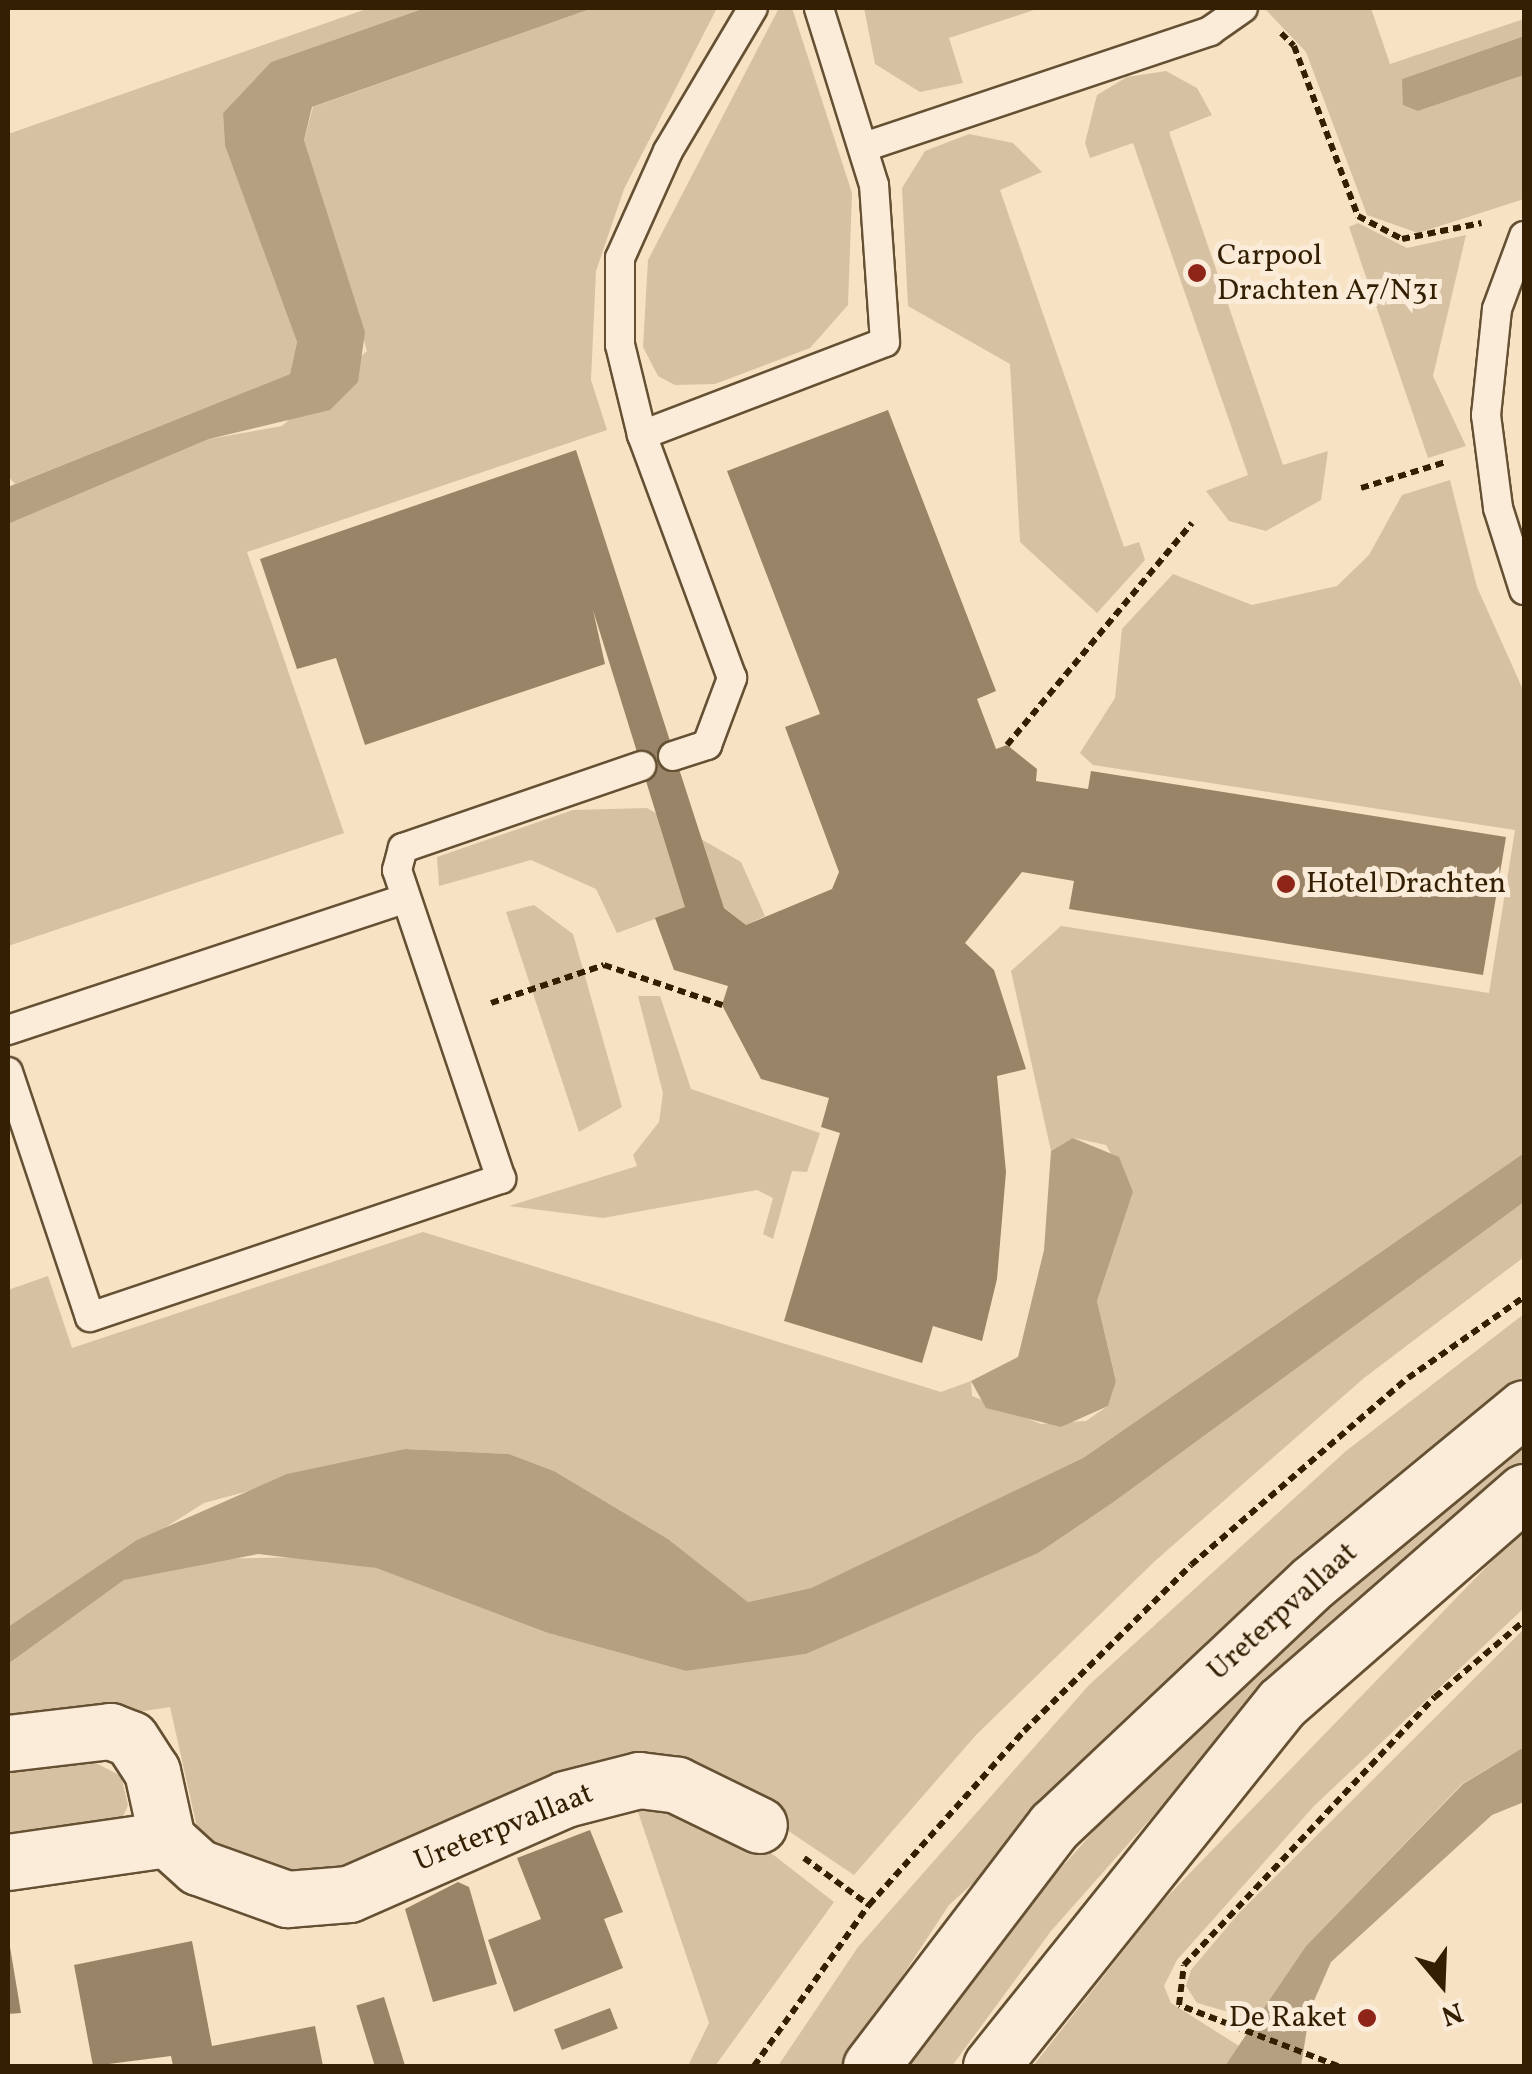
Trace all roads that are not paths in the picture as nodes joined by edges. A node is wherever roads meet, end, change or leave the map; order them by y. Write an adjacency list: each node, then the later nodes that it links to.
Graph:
1 (753, 8): 6 (lane)
2 (818, 8): 4 (lane)
3 (1242, 8): 4 (lane)
4 (864, 147): 6 (lane)
5 (1524, 236): 7 (lane)
6 (642, 435): 8 (lane)
7 (1524, 590)
8 (673, 756)
9 (641, 766): 10 (lane)
10 (406, 898): 11 (lane); 12 (lane)
11 (8, 1030)
12 (8, 1072)
13 (1524, 1408): 19 (main road, Ureterpvallaat)
14 (1524, 1492): 20 (main road)
15 (8, 1743): 17 (main road)
16 (759, 1826): 17 (main road, Ureterpvallaat)
17 (166, 1839): 18 (main road)
18 (8, 1862)
19 (870, 2066)
20 (991, 2066)

